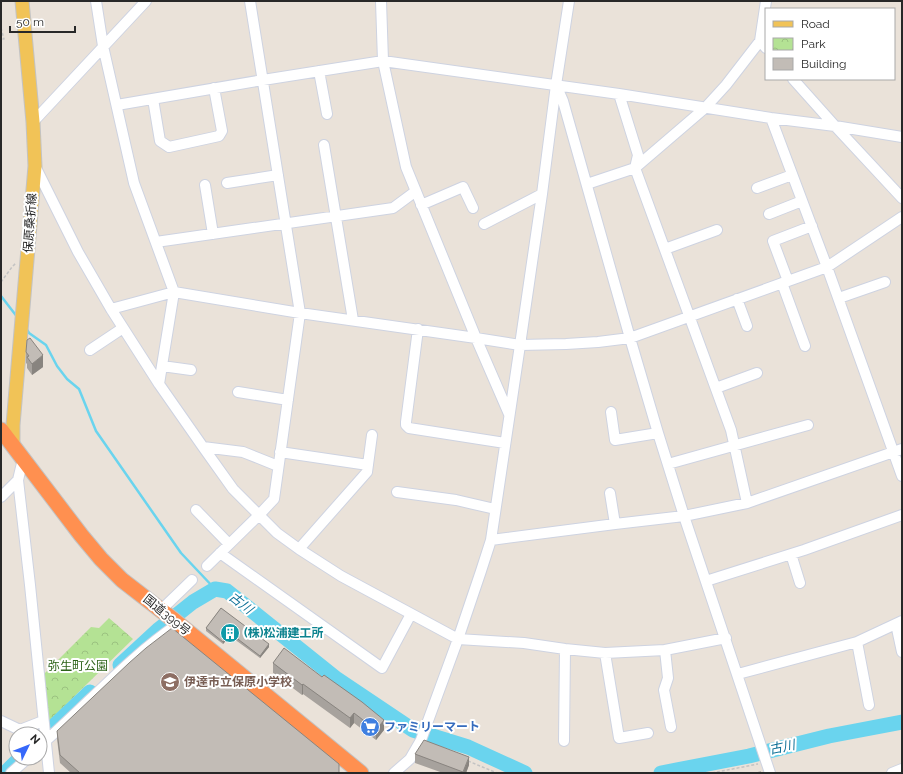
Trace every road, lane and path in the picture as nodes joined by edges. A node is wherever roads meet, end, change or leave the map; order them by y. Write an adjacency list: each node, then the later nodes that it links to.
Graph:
1 (22, 1): 24 (main road, 保原桑折線)
2 (96, 1): 11 (street)
3 (146, 1): 11 (street)
4 (250, 1): 14 (street)
5 (381, 1): 12 (street)
6 (569, 1): 16 (street)
7 (765, 15): 10 (street)
8 (1, 28): 9 (path)
9 (1, 39)
10 (763, 44): 21 (street)
11 (103, 46): 20 (street); 24 (street)
12 (383, 61): 13 (street); 16 (street); 36 (street)
13 (320, 71): 14 (street); 22 (street)
14 (263, 80): 17 (street); 31 (street)
15 (795, 80): 25 (street)
16 (556, 85): 18 (street); 33 (street); 37 (street)
17 (214, 88): 19 (street); 19 (street)
18 (619, 94): 21 (street); 29 (street)
19 (153, 99): 20 (street)
20 (117, 105): 50 (street)
21 (705, 108): 23 (street); 29 (street)
22 (326, 114)
23 (770, 118): 25 (street); 30 (street)
24 (33, 122): 28 (main road, 保原桑折線)
25 (835, 126): 26 (street); 38 (street)
26 (902, 137)
27 (324, 145): 43 (street)
28 (35, 166): 52 (main road, 保原桑折線); 60 (street)
29 (635, 168): 33 (street); 51 (street)
30 (792, 175): 35 (street); 39 (street)
31 (278, 176): 32 (street); 45 (street)
32 (227, 183)
33 (587, 184): 68 (street)
34 (205, 185): 49 (street)
35 (757, 188)
36 (416, 191): 40 (street); 43 (street)
37 (542, 194): 46 (street); 69 (street)
38 (902, 198)
39 (802, 201): 42 (street); 47 (street)
40 (421, 205): 41 (street); 67 (street)
41 (473, 208)
42 (769, 214)
43 (336, 217): 45 (street); 63 (street)
44 (902, 217): 53 (street)
45 (286, 224): 49 (street); 61 (street)
46 (484, 224)
47 (812, 226): 53 (street); 55 (street)
48 (717, 230): 51 (street)
49 (213, 234): 50 (street)
50 (156, 242): 57 (street)
51 (665, 249): 62 (street)
52 (28, 258): 54 (path); 87 (main road, 保原桑折線)
53 (827, 267): 55 (street); 58 (street)
54 (1, 282)
55 (785, 282): 59 (street); 70 (street)
56 (885, 282): 58 (street)
57 (174, 292): 60 (street); 61 (street); 72 (street)
58 (839, 298): 89 (street)
59 (737, 299): 62 (street); 64 (street)
60 (111, 309): 65 (street)
61 (300, 313): 63 (street); 78 (street)
62 (689, 316): 68 (street); 76 (street)
63 (353, 320): 66 (street)
64 (747, 326)
65 (123, 328): 71 (street); 75 (street)
66 (418, 330): 67 (street); 85 (street)
67 (476, 338): 69 (street); 80 (street)
68 (630, 338): 69 (street); 83 (street)
69 (520, 345): 80 (street)
70 (805, 346)
71 (90, 350)
72 (162, 366): 73 (street); 75 (street)
73 (191, 370)
74 (757, 373): 76 (street)
75 (159, 384): 88 (street)
76 (716, 388): 86 (street)
77 (238, 392): 78 (street)
78 (288, 400): 90 (street)
79 (612, 412): 83 (street)
80 (509, 414): 85 (street)
81 (808, 425): 86 (street)
82 (1, 430): 87 (highway, 国道399号)
83 (658, 432): 92 (street)
84 (372, 435): 94 (street)
85 (505, 443): 101 (street)
86 (734, 445): 92 (street); 100 (street)
87 (13, 446): 91 (highway, 国道399号)
88 (203, 448): 93 (street); 103 (street)
89 (898, 451): 95 (street); 100 (street)
90 (280, 452): 93 (street); 94 (street)
91 (23, 459): 96 (street); 117 (highway, 国道399号)
92 (668, 464): 105 (street)
93 (278, 466): 103 (street)
94 (368, 466): 109 (street)
95 (902, 476)
96 (18, 480): 99 (street); 129 (street)
97 (397, 492): 101 (street)
98 (610, 492): 106 (street)
99 (1, 498)
100 (747, 503): 105 (street)
101 (495, 509): 107 (street)
102 (196, 510): 108 (street)
103 (259, 515): 108 (street); 109 (street)
104 (902, 515): 111 (street)
105 (684, 516): 106 (street); 114 (street)
106 (615, 524): 107 (street)
107 (491, 540): 120 (street)
108 (229, 544): 110 (street)
109 (299, 549): 116 (street)
110 (220, 553): 112 (street); 116 (street)
111 (791, 554): 114 (street); 115 (street)
112 (207, 566)
113 (192, 580): 117 (street)
114 (706, 581): 119 (street)
115 (800, 583)
116 (411, 614): 120 (street)
117 (170, 618): 132 (street); 139 (highway, 国道399号)
118 (899, 622): 121 (street); 124 (street)
119 (726, 638): 123 (street); 126 (street)
120 (458, 639): 122 (street); 140 (street)
121 (857, 642): 126 (street); 127 (street)
122 (565, 650): 125 (street); 133 (street)
123 (664, 650): 125 (street); 130 (street)
124 (902, 652)
125 (605, 653): 131 (street)
126 (738, 674): 135 (street)
127 (869, 705)
128 (1, 721): 129 (street)
129 (43, 723)
130 (671, 727)
131 (648, 733)
132 (48, 737)
133 (564, 740)
134 (462, 759): 141 (path)
135 (766, 761): 142 (path); 143 (street)
136 (19, 766): 138 (street)
137 (902, 770): 144 (street)
138 (11, 773)
139 (361, 773)
140 (394, 773)
141 (497, 773)
142 (712, 773)
143 (770, 773)
144 (892, 773)

